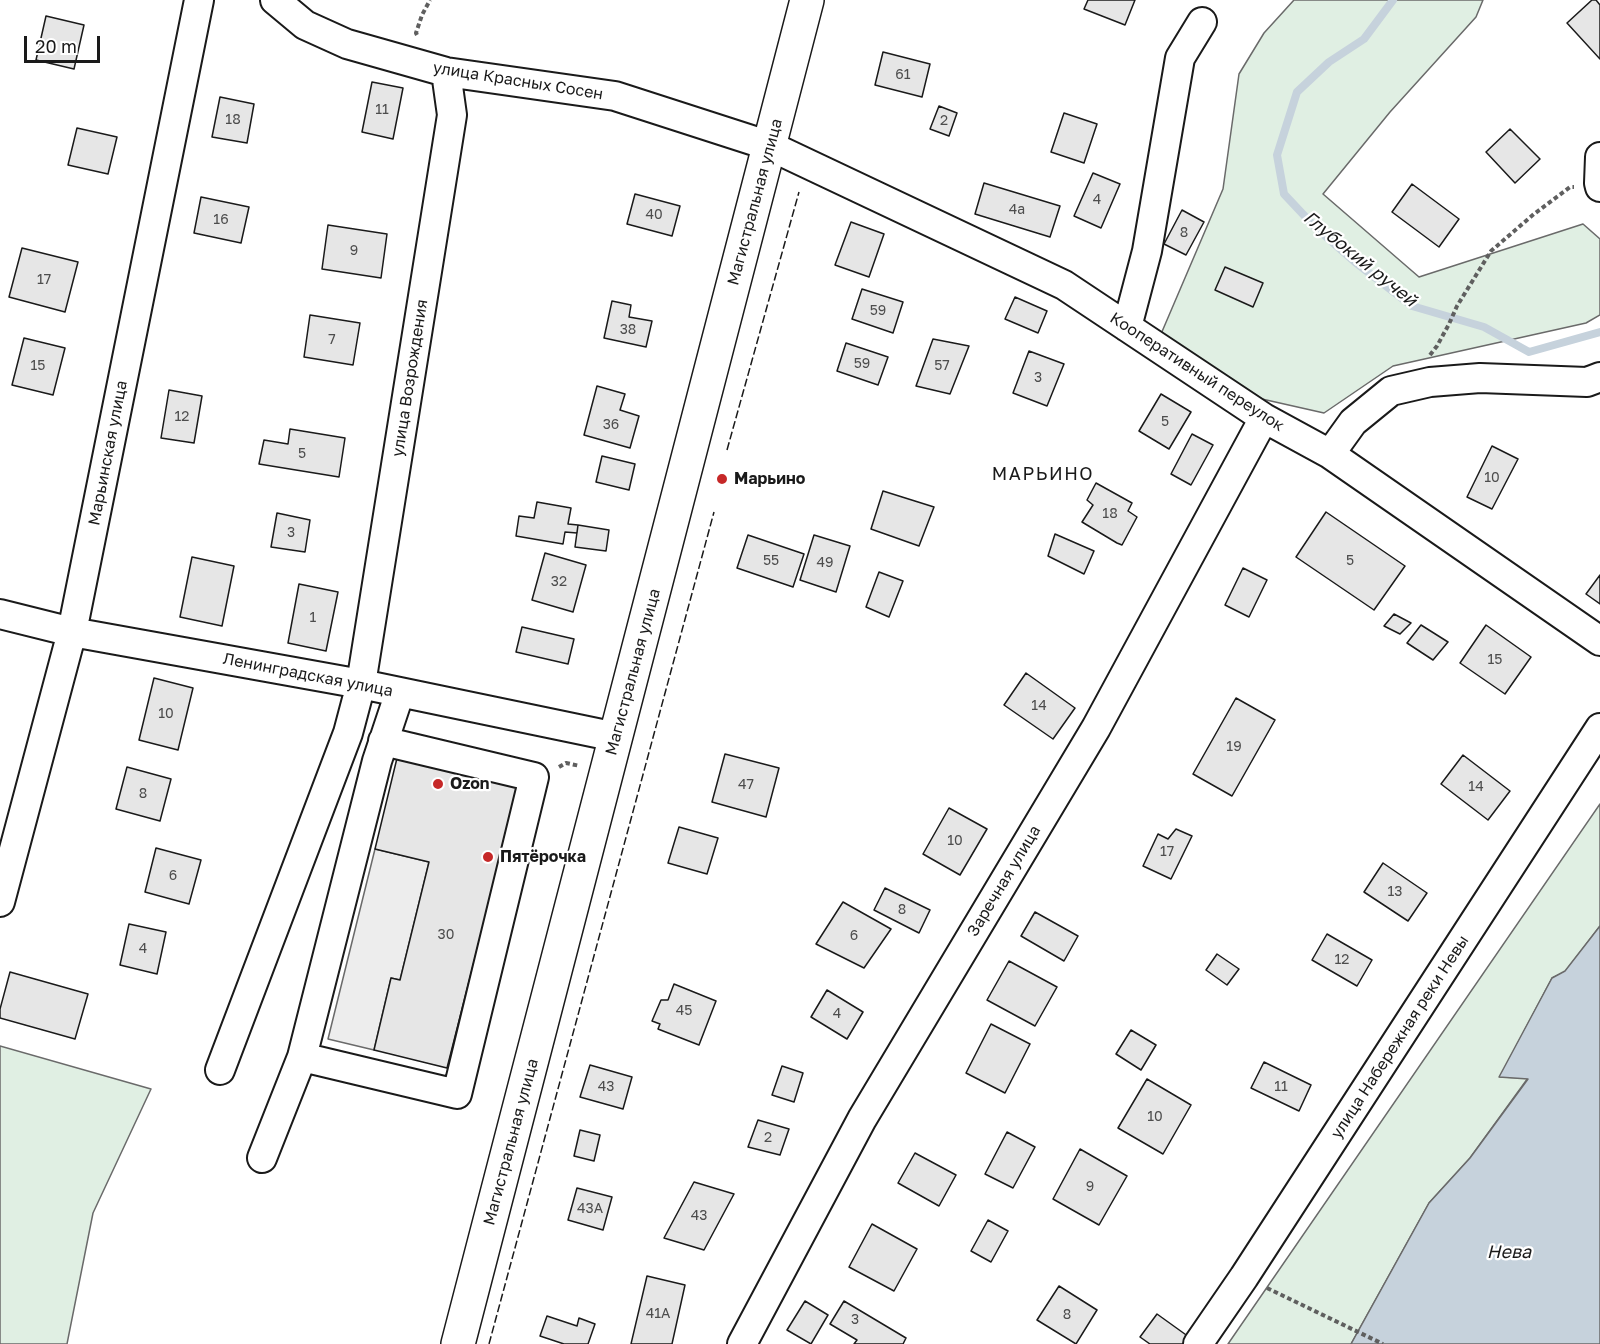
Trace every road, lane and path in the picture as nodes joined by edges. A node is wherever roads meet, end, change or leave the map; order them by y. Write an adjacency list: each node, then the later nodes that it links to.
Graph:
1 (199, 0): 14 (street, Марьинская улица)
2 (275, 0): 5 (street, улица Красных Сосен)
3 (807, 0): 6 (main road, Магистральная улица)
4 (1202, 22): 9 (street)
5 (446, 72): 6 (street, улица Красных Сосен); 16 (street, улица Возрождения)
6 (770, 146): 9 (street, Кооперативный переулок); 19 (main road, Магистральная улица)
7 (1600, 176): 8 (path)
8 (1449, 324)
9 (1127, 327): 11 (street, Кооперативный переулок)
10 (1600, 377): 12 (street)
11 (1264, 418): 12 (street, Кооперативный переулок); 27 (street, Заречная улица)
12 (1330, 454): 15 (street, Кооперативный переулок)
13 (0, 614): 14 (street, Ленинградская улица)
14 (72, 632): 16 (street, Ленинградская улица); 21 (street, Марьинская улица)
15 (1600, 641)
16 (361, 684): 17 (street, Ленинградская улица); 23 (street, улица Возрождения)
17 (400, 692): 19 (street, Ленинградская улица); 20 (street)
18 (1600, 728): 25 (street, улица Набережная реки Невы)
19 (616, 737): 26 (main road, Магистральная улица)
20 (384, 741): 22 (street); 22 (street)
21 (0, 902)
22 (302, 1056): 24 (street)
23 (220, 1070)
24 (262, 1158)
25 (1244, 1277): 28 (street, улица Набережная реки Невы); 29 (path)
26 (458, 1344)
27 (742, 1344)
28 (1198, 1344)
29 (1383, 1344)

